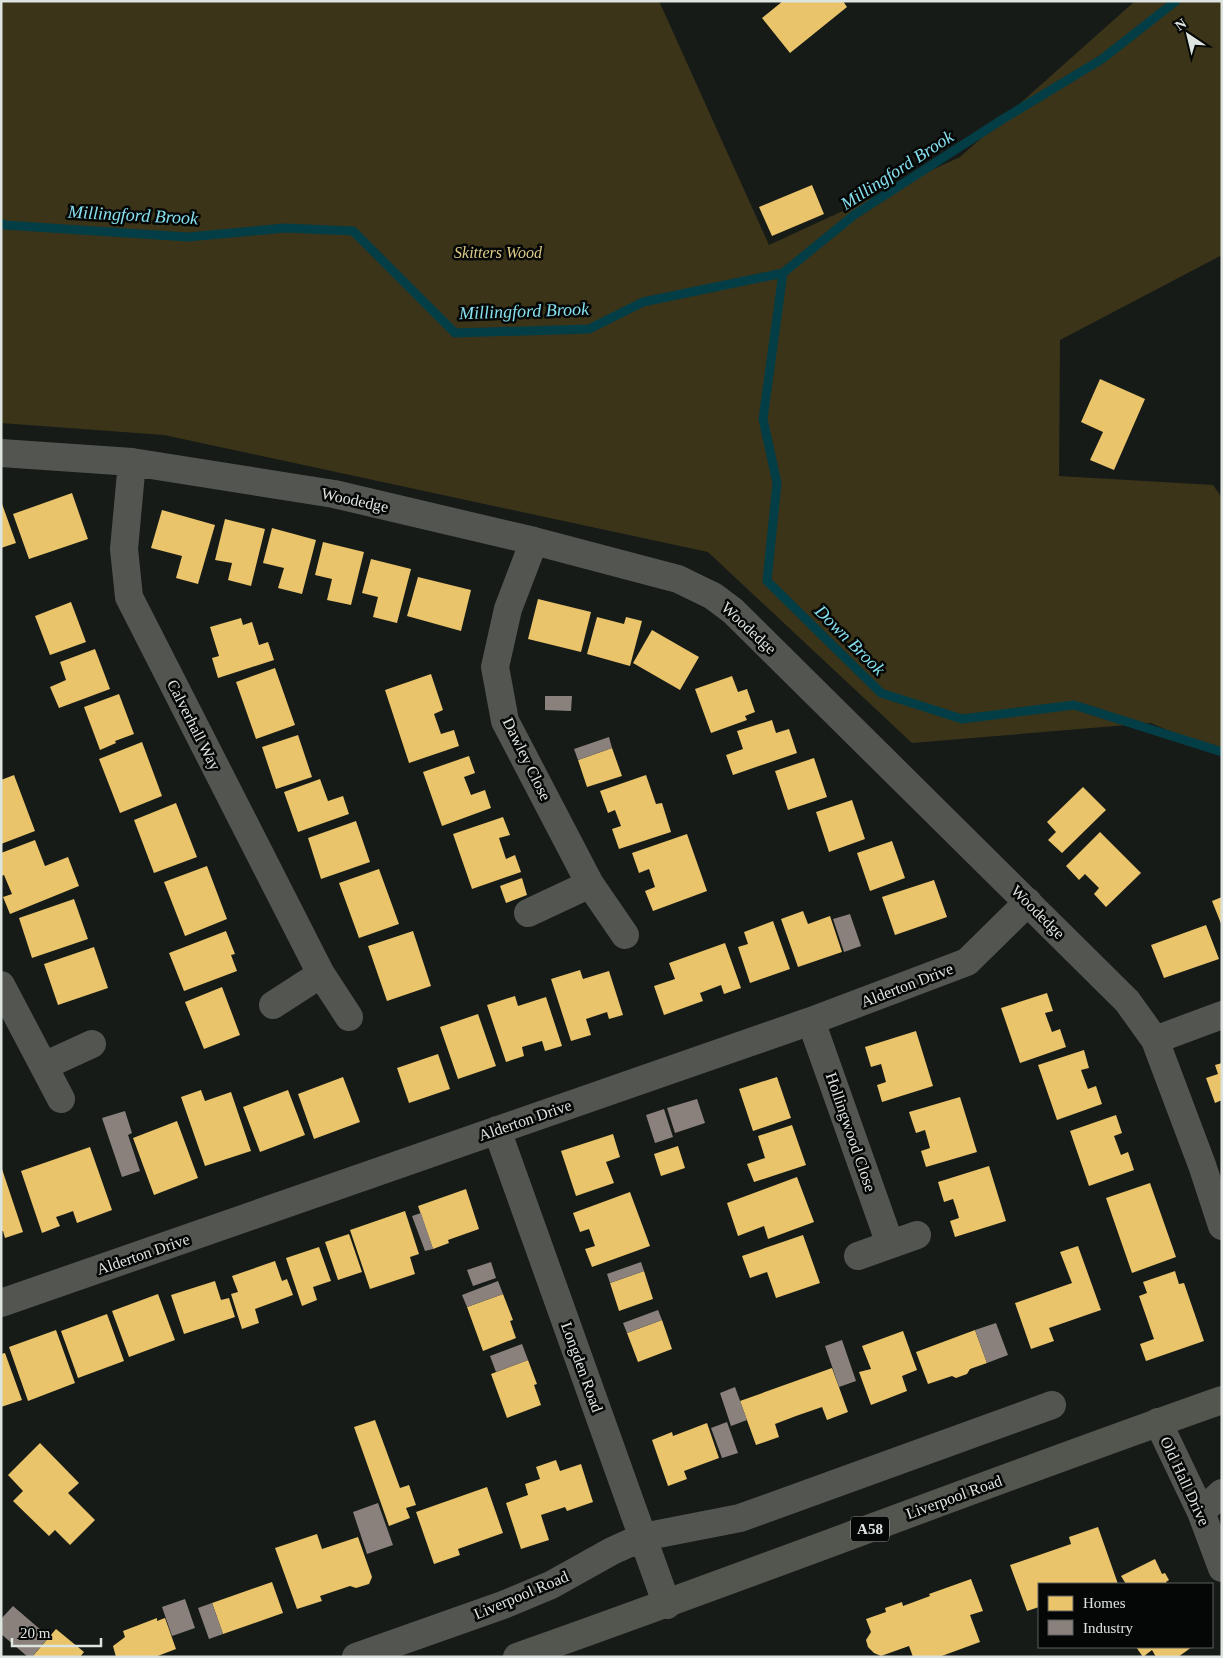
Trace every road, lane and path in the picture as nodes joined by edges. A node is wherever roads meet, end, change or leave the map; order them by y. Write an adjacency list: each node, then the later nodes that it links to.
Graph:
1 (1, 453): 2 (street, Woodedge)
2 (132, 462): 3 (street, Woodedge); 8 (street, Calverhall Way)
3 (534, 541): 4 (street, Dawley Close); 5 (street, Woodedge)
4 (590, 884): 6 (street); 7 (street, Dawley Close)
5 (1028, 902): 13 (street, Alderton Drive); 14 (street, Woodedge)
6 (528, 913)
7 (625, 935)
8 (321, 974): 10 (street); 12 (street, Calverhall Way)
9 (1, 985): 16 (street)
10 (273, 1005)
11 (1222, 1015): 14 (street)
12 (349, 1016)
13 (811, 1021): 18 (street, Alderton Drive); 22 (street, Hollingwood Close)
14 (1155, 1040): 19 (street, Woodedge)
15 (92, 1044): 16 (street)
16 (44, 1066): 17 (street)
17 (61, 1099)
18 (497, 1130): 24 (street, Alderton Drive); 30 (street, Longden Road)
19 (1212, 1162): 20 (street, Woodedge)
20 (1222, 1226)
21 (917, 1234): 22 (street)
22 (890, 1244): 23 (street)
23 (858, 1256)
24 (1, 1303)
25 (1222, 1400): 27 (main road, Liverpool Road / A58)
26 (1052, 1405): 30 (street, Liverpool Road)
27 (1158, 1422): 29 (street, Old Hall Drive); 32 (main road, Liverpool Road / A58)
28 (1222, 1493): 29 (street)
29 (1201, 1512): 31 (street, Old Hall Drive)
30 (642, 1537): 32 (street, Longden Road); 33 (street, Liverpool Road)
31 (1222, 1568)
32 (667, 1604): 34 (main road, Liverpool Road / A58)
33 (356, 1657)
34 (517, 1657)

